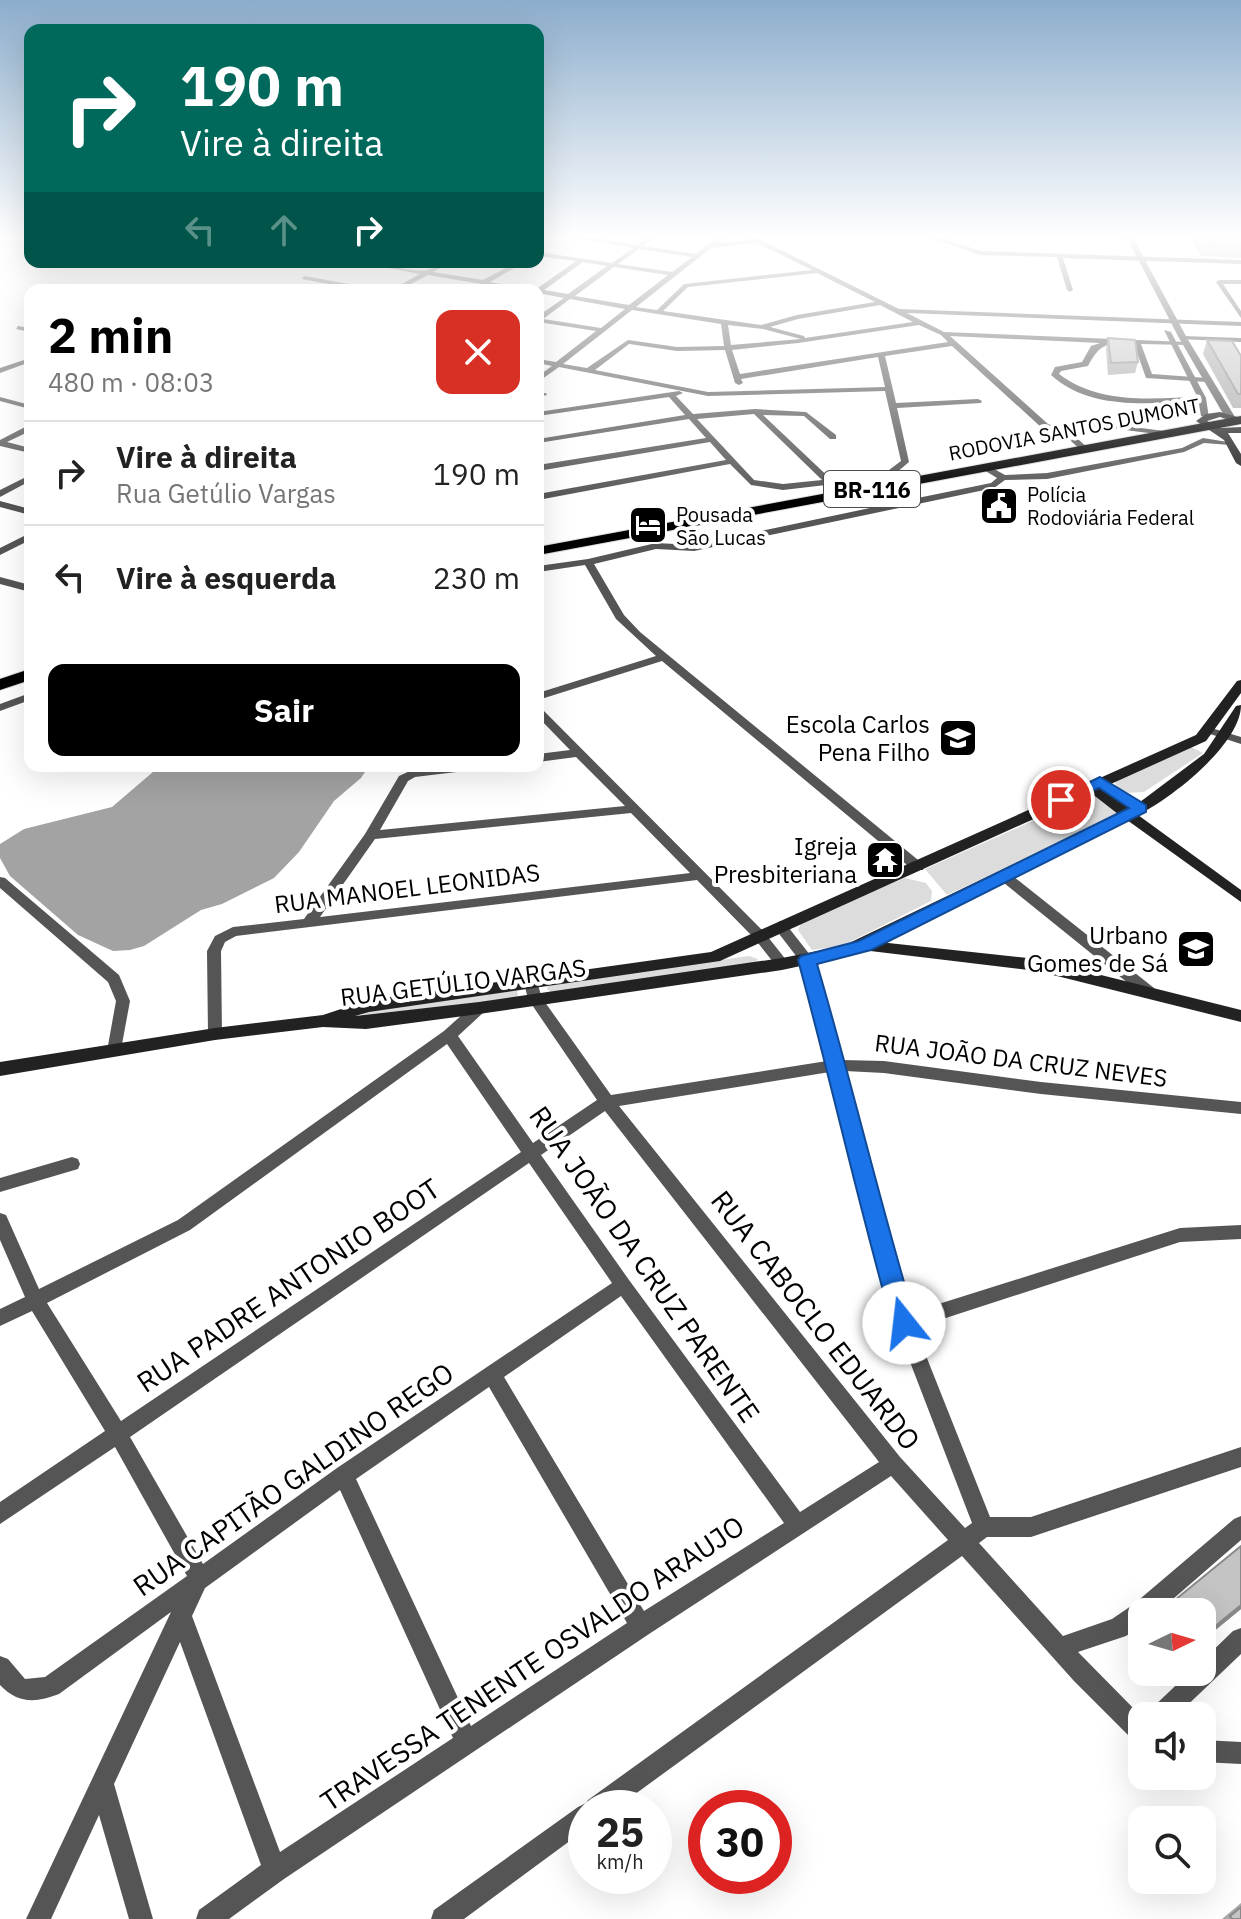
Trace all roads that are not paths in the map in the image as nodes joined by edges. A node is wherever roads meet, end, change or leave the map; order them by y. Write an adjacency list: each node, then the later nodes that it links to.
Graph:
1 (1174, 323): 21 (street)
2 (564, 324): 15 (street)
3 (610, 324): 15 (street)
4 (725, 324): 23 (street)
5 (744, 324): 12 (street)
6 (775, 324): 12 (street)
7 (914, 324): 17 (street)
8 (919, 324): 16 (street)
9 (1163, 324): 21 (street)
10 (1211, 324): 11 (street)
11 (1241, 324)
12 (763, 327): 17 (street)
13 (18, 328): 14 (street)
14 (24, 329)
15 (602, 330): 29 (street)
16 (943, 334): 18 (street); 22 (street)
17 (810, 340): 23 (street)
18 (1115, 340): 20 (street); 40 (street)
19 (1241, 340): 21 (street)
20 (1136, 341): 21 (street); 34 (street)
21 (1181, 342): 34 (street); 35 (street)
22 (955, 343): 24 (street); 50 (street)
23 (728, 347): 30 (street); 33 (street)
24 (881, 354): 33 (street); 36 (street)
25 (0, 359): 27 (street)
26 (544, 362): 29 (street)
27 (20, 364): 28 (street); 31 (street)
28 (24, 364)
29 (558, 364): 30 (street); 32 (street)
30 (590, 370): 37 (street)
31 (0, 371)
32 (544, 375)
33 (738, 377): 38 (street)
34 (1190, 378): 35 (street); 40 (street)
35 (1207, 380): 48 (street)
36 (888, 389): 38 (street); 44 (street)
37 (691, 391): 38 (street); 39 (street)
38 (742, 394): 45 (street)
39 (671, 395): 46 (street); 47 (street)
40 (1202, 398): 49 (street)
41 (0, 399): 43 (street)
42 (978, 401): 44 (street)
43 (24, 405)
44 (892, 406): 67 (street)
45 (756, 412): 47 (street); 53 (street); 67 (street)
46 (544, 413)
47 (689, 417): 54 (street); 55 (street)
48 (1238, 420): 49 (highway, RODOVIA SANTOS DUMONT / BR-116)
49 (1210, 424): 52 (highway, RODOVIA SANTOS DUMONT / BR-116); 57 (main road)
50 (1062, 429): 52 (street); 59 (street)
51 (24, 431): 56 (street)
52 (1172, 434): 59 (highway, RODOVIA SANTOS DUMONT / BR-116)
53 (833, 437)
54 (544, 440)
55 (710, 440): 60 (street); 62 (street)
56 (0, 443): 58 (street)
57 (1230, 443): 61 (main road); 65 (street)
58 (24, 449)
59 (1086, 450): 63 (highway, RODOVIA SANTOS DUMONT / BR-116)
60 (729, 462): 67 (street); 70 (street)
61 (1241, 463)
62 (544, 467)
63 (987, 468): 64 (highway, RODOVIA SANTOS DUMONT / BR-116); 65 (street)
64 (955, 475): 65 (highway); 68 (highway, RODOVIA SANTOS DUMONT / BR-116)
65 (1003, 478): 72 (street)
66 (24, 481): 69 (street)
67 (835, 488): 68 (highway, RODOVIA SANTOS DUMONT / BR-116); 75 (highway, RODOVIA SANTOS DUMONT / BR-116)
68 (870, 489): 72 (street)
69 (0, 494)
70 (544, 496)
71 (0, 504): 73 (street)
72 (898, 506): 77 (street)
73 (24, 510)
74 (24, 539): 76 (street)
75 (544, 550)
76 (0, 552)
77 (588, 562): 78 (street); 81 (street)
78 (544, 568)
79 (0, 580): 80 (street)
80 (24, 587)
81 (662, 657): 85 (street); 100 (street)
82 (24, 676): 83 (highway)
83 (0, 685)
84 (1241, 686): 87 (main road, RUA GETÚLIO VARGAS)
85 (544, 695)
86 (24, 698): 88 (street)
87 (1237, 705): 90 (main road, RUA GETÚLIO VARGAS); 91 (main road, RUA GETÚLIO VARGAS)
88 (0, 708)
89 (544, 717): 93 (street)
90 (1208, 730): 91 (street); 96 (main road, RUA GETÚLIO VARGAS)
91 (1225, 735): 92 (street); 98 (main road, RUA GETÚLIO VARGAS)
92 (1241, 741)
93 (578, 753): 94 (street); 97 (street)
94 (544, 757)
95 (427, 772): 99 (street)
96 (1095, 784): 98 (main road); 100 (main road, RUA GETÚLIO VARGAS)
97 (633, 809): 99 (street); 102 (street)
98 (1136, 811): 101 (main road); 103 (main road, RUA GETÚLIO VARGAS)
99 (371, 835): 107 (street)
100 (918, 867): 108 (main road, RUA GETÚLIO VARGAS)
101 (1217, 874): 105 (main road); 106 (main road)
102 (698, 876): 107 (street, RUA MANOEL LEONIDAS); 109 (street)
103 (1004, 876): 110 (main road, RUA GETÚLIO VARGAS); 114 (street)
104 (0, 881): 120 (street)
105 (1241, 885)
106 (1241, 897)
107 (309, 922): 118 (street, RUA MANOEL LEONIDAS)
108 (780, 926): 109 (main road, RUA GETÚLIO VARGAS); 111 (street)
109 (759, 935): 112 (street); 113 (main road, RUA GETÚLIO VARGAS)
110 (865, 945): 111 (main road, RUA GETÚLIO VARGAS); 114 (main road)
111 (807, 960): 112 (main road, RUA GETÚLIO VARGAS); 121 (street)
112 (782, 964): 113 (main road, RUA GETÚLIO VARGAS)
113 (533, 991): 115 (main road, RUA GETÚLIO VARGAS); 117 (main road, RUA GETÚLIO VARGAS); 123 (street, RUA CABOCLO EDUARDO)
114 (1149, 992): 116 (main road)
115 (479, 1008): 117 (main road, RUA GETÚLIO VARGAS); 119 (street)
116 (1241, 1016)
117 (323, 1021): 118 (main road)
118 (215, 1034): 120 (main road)
119 (449, 1035): 125 (street, RUA JOÃO DA CRUZ PARENTE); 131 (street)
120 (115, 1051): 122 (main road)
121 (836, 1065): 123 (street, RUA JOÃO DA CRUZ NEVES); 124 (street, RUA JOÃO DA CRUZ NEVES); 133 (street)
122 (0, 1069)
123 (607, 1102): 125 (street, RUA PADRE ANTONIO BOOT); 137 (street, RUA CABOCLO EDUARDO)
124 (1241, 1108)
125 (530, 1152): 130 (street, RUA JOÃO DA CRUZ PARENTE); 135 (street, RUA PADRE ANTONIO BOOT)
126 (72, 1164): 127 (street)
127 (0, 1185)
128 (0, 1220): 131 (street)
129 (1241, 1232): 133 (street)
130 (623, 1285): 134 (street, RUA CAPITÃO GALDINO REGO); 140 (street, RUA JOÃO DA CRUZ PARENTE)
131 (35, 1300): 132 (street); 135 (street)
132 (0, 1318)
133 (904, 1323): 142 (street)
134 (491, 1373): 138 (street, RUA CAPITÃO GALDINO REGO); 148 (street)
135 (118, 1434): 139 (street, RUA PADRE ANTONIO BOOT); 144 (street)
136 (1241, 1457): 142 (street)
137 (893, 1464): 140 (street, TRAVESSA TENENTE OSVALDO ARAUJO); 143 (street, RUA CABOCLO EDUARDO)
138 (344, 1475): 144 (street, RUA CAPITÃO GALDINO REGO); 154 (street)
139 (0, 1514)
140 (797, 1524): 148 (street, TRAVESSA TENENTE OSVALDO ARAUJO)
141 (1241, 1526): 145 (street)
142 (984, 1527): 143 (street)
143 (965, 1541): 150 (street, RUA CABOCLO EDUARDO); 158 (street)
144 (199, 1577): 146 (street); 151 (street, RUA CAPITÃO GALDINO REGO)
145 (1158, 1598)
146 (182, 1619): 157 (street); 160 (street)
147 (1128, 1621): 150 (street)
148 (641, 1626): 154 (street, TRAVESSA TENENTE OSVALDO ARAUJO)
149 (1241, 1639): 152 (street)
150 (1062, 1647): 153 (street, RUA CABOCLO EDUARDO)
151 (0, 1667)
152 (1175, 1702)
153 (1128, 1719)
154 (467, 1742): 160 (street, TRAVESSA TENENTE OSVALDO ARAUJO)
155 (1216, 1752): 156 (street)
156 (1241, 1753)
157 (102, 1783): 161 (street); 162 (street)
158 (621, 1790)
159 (568, 1828): 164 (street)
160 (275, 1870): 163 (street, TRAVESSA TENENTE OSVALDO ARAUJO)
161 (38, 1919)
162 (141, 1919)
163 (208, 1919)
164 (443, 1919)

